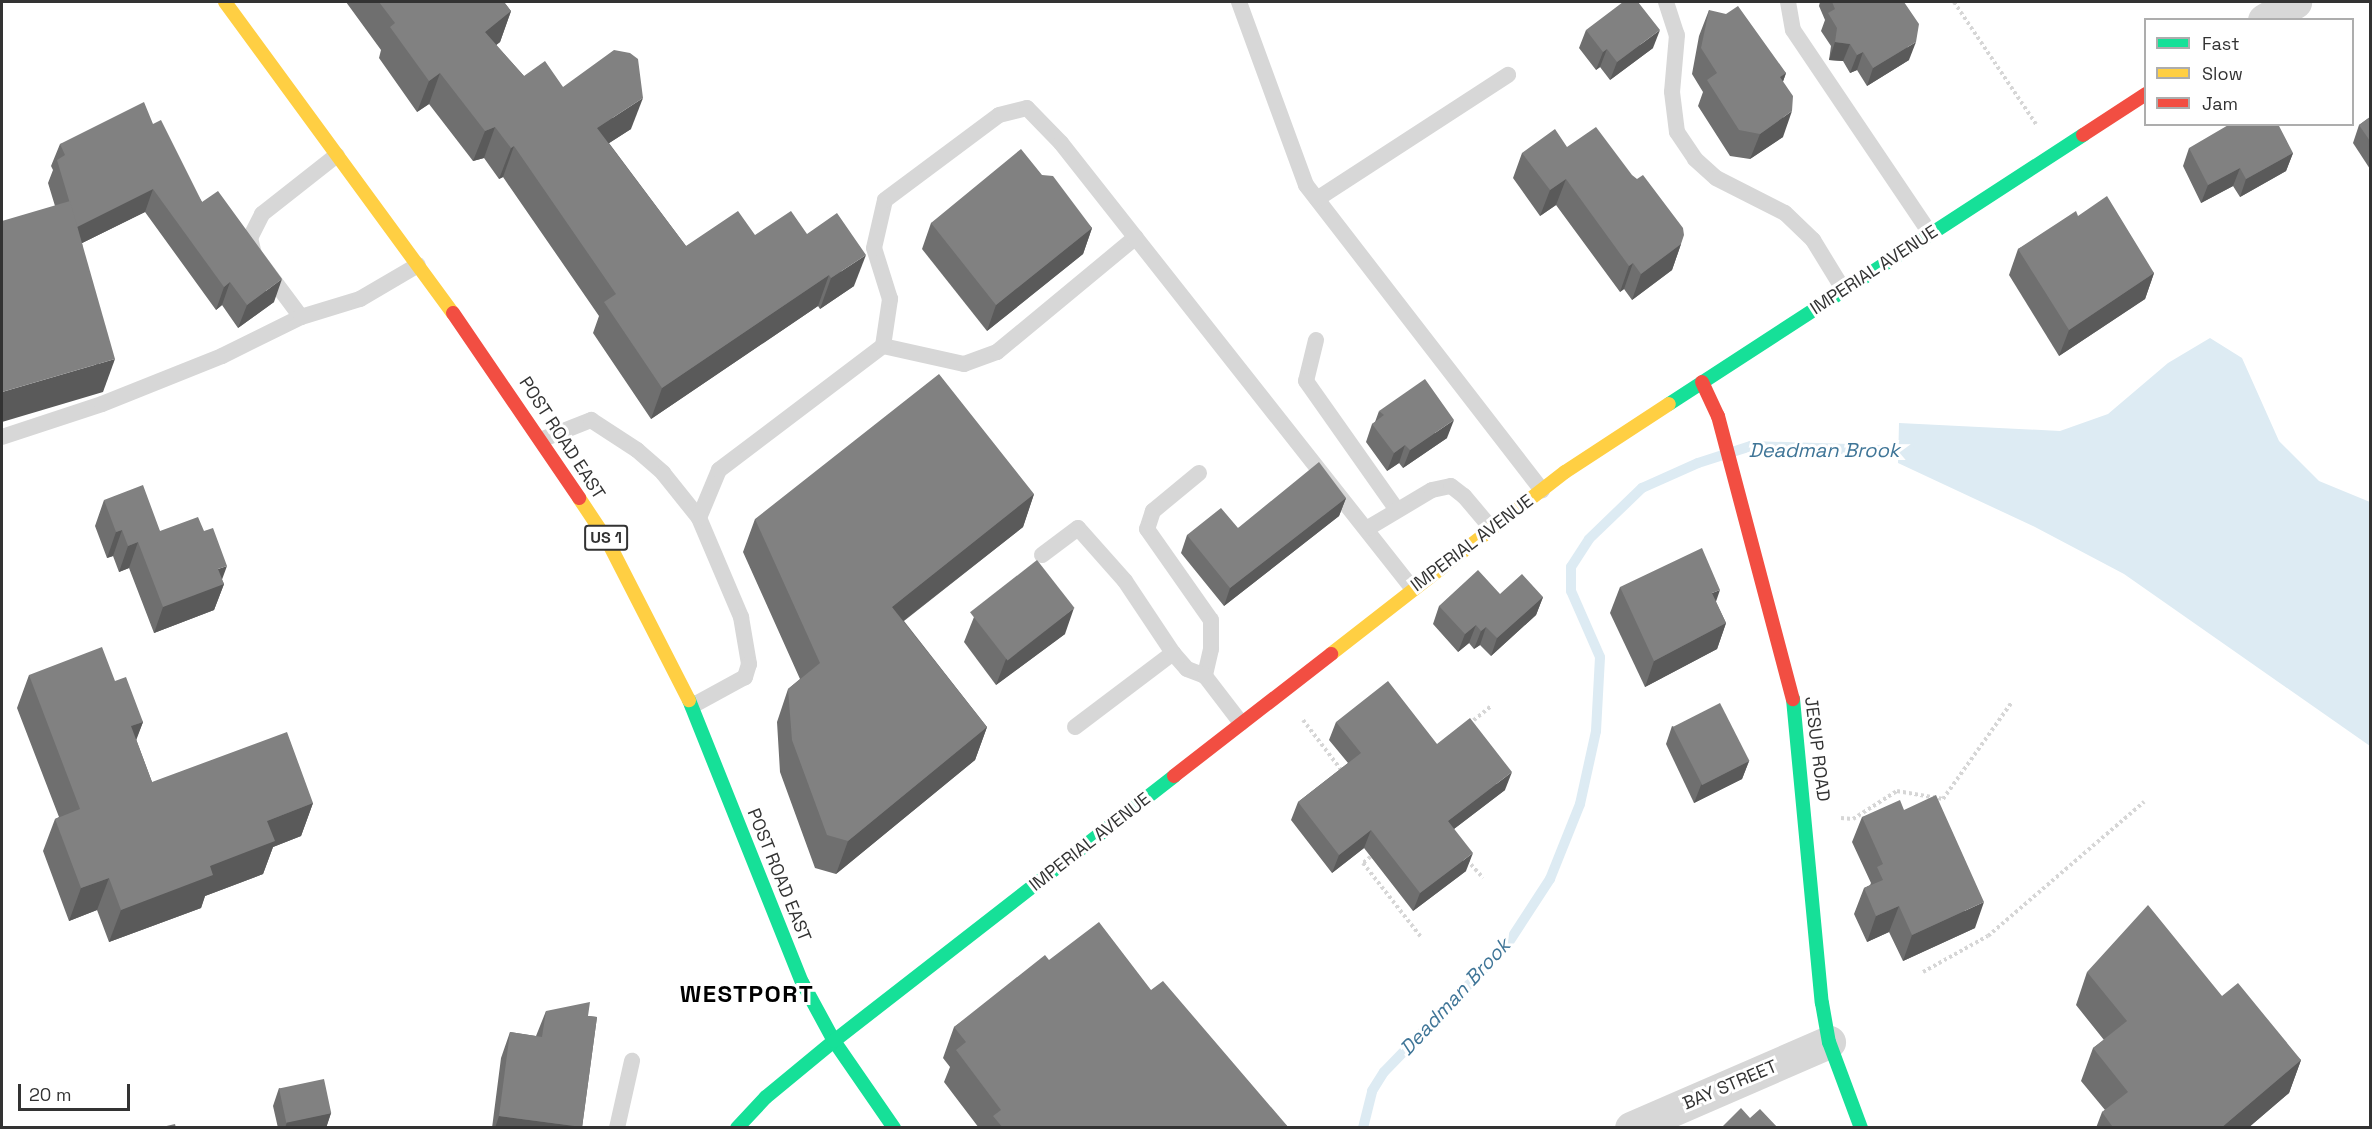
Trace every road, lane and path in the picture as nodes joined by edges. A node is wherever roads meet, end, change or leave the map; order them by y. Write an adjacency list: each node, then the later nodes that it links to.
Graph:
1 (225, 2): 11 (street, POST ROAD EAST / US 1)
2 (1239, 2): 12 (lane)
3 (1666, 2): 16 (lane)
4 (1788, 2): 13 (lane)
5 (1954, 2): 10 (path)
6 (2295, 2): 7 (street)
7 (2267, 18)
8 (1509, 75): 12 (lane)
9 (2144, 95): 10 (street, IMPERIAL AVENUE)
10 (2054, 153): 13 (street, IMPERIAL AVENUE)
11 (337, 155): 15 (street, POST ROAD EAST / US 1); 17 (lane)
12 (1317, 199): 24 (lane)
13 (1930, 233): 16 (street, IMPERIAL AVENUE)
14 (1136, 237): 19 (lane); 19 (lane); 27 (lane)
15 (418, 265): 17 (lane); 22 (street, POST ROAD EAST / US 1)
16 (1843, 290): 20 (street, IMPERIAL AVENUE)
17 (301, 317): 21 (lane)
18 (1316, 340): 25 (lane)
19 (883, 346): 26 (lane)
20 (1702, 381): 24 (street, IMPERIAL AVENUE); 44 (street, JESUP ROAD)
21 (2, 438)
22 (543, 439): 26 (lane); 35 (street, POST ROAD EAST / US 1)
23 (1198, 473): 32 (lane)
24 (1542, 490): 28 (street, IMPERIAL AVENUE)
25 (1397, 510): 27 (lane); 28 (lane)
26 (699, 518): 35 (lane)
27 (1368, 528): 30 (lane)
28 (1491, 528): 30 (street, IMPERIAL AVENUE)
29 (1042, 555): 31 (lane)
30 (1412, 588): 33 (street, IMPERIAL AVENUE)
31 (1173, 653): 32 (lane); 38 (lane)
32 (1205, 676): 37 (lane)
33 (1280, 691): 37 (street, IMPERIAL AVENUE); 40 (path)
34 (2012, 702): 41 (path)
35 (692, 706): 50 (street, POST ROAD EAST / US 1)
36 (1491, 706): 39 (path)
37 (1240, 723): 50 (street, IMPERIAL AVENUE)
38 (1075, 727)
39 (1464, 728)
40 (1346, 776)
41 (1943, 799): 43 (path); 44 (path)
42 (2144, 802): 49 (path)
43 (1938, 806)
44 (1807, 816): 51 (street, JESUP ROAD)
45 (1378, 850): 48 (path)
46 (1462, 854): 47 (path)
47 (1483, 878)
48 (1422, 937)
49 (1923, 972)
50 (834, 1041): 54 (street, IMPERIAL AVENUE); 55 (street, POST ROAD EAST / US 1)
51 (1829, 1042): 56 (street, BAY STREET); 57 (street, JESUP ROAD)
52 (632, 1061): 53 (lane)
53 (617, 1128)
54 (737, 1128)
55 (894, 1128)
56 (1631, 1128)
57 (1861, 1128)

